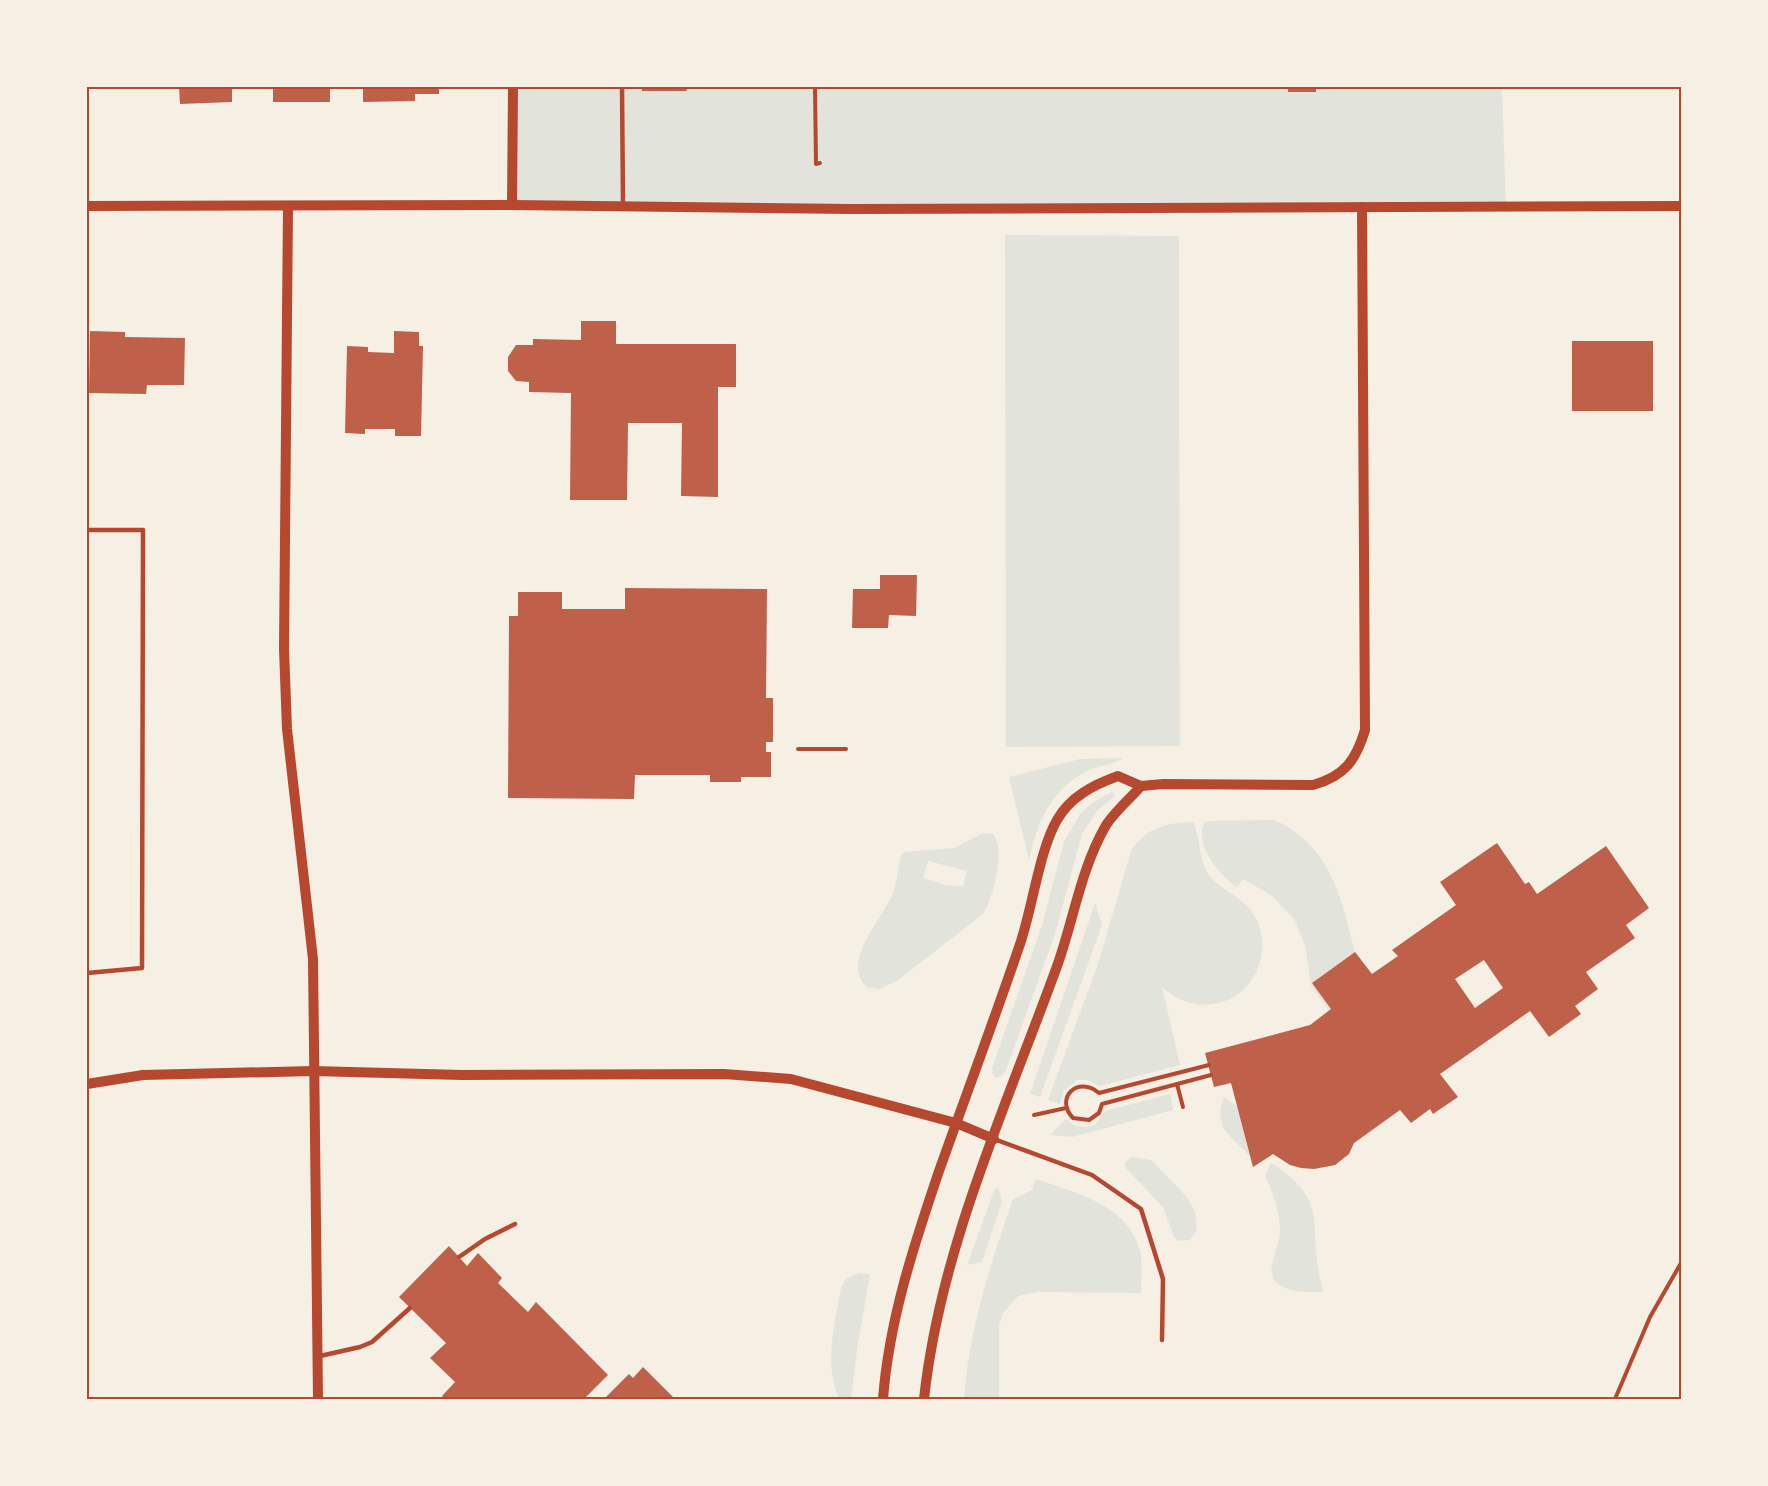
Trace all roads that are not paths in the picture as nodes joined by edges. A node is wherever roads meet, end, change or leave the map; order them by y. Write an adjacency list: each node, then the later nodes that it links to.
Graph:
1 (513, 87): 3 (street)
2 (622, 87): 6 (lane)
3 (513, 205): 5 (street); 6 (street)
4 (87, 206): 5 (street)
5 (288, 206): 12 (street)
6 (622, 206): 8 (street)
7 (1681, 206): 8 (street)
8 (1362, 207): 10 (street)
9 (87, 530): 11 (lane)
10 (1141, 786): 14 (street); 15 (street)
11 (87, 973)
12 (313, 1071): 13 (street); 14 (street); 20 (street)
13 (87, 1084)
14 (956, 1123): 15 (street); 22 (street)
15 (994, 1139): 19 (lane); 23 (street)
16 (515, 1224): 17 (lane)
17 (459, 1257)
18 (410, 1308): 20 (lane)
19 (1162, 1340)
20 (320, 1356): 21 (street)
21 (318, 1399)
22 (883, 1399)
23 (924, 1399)

